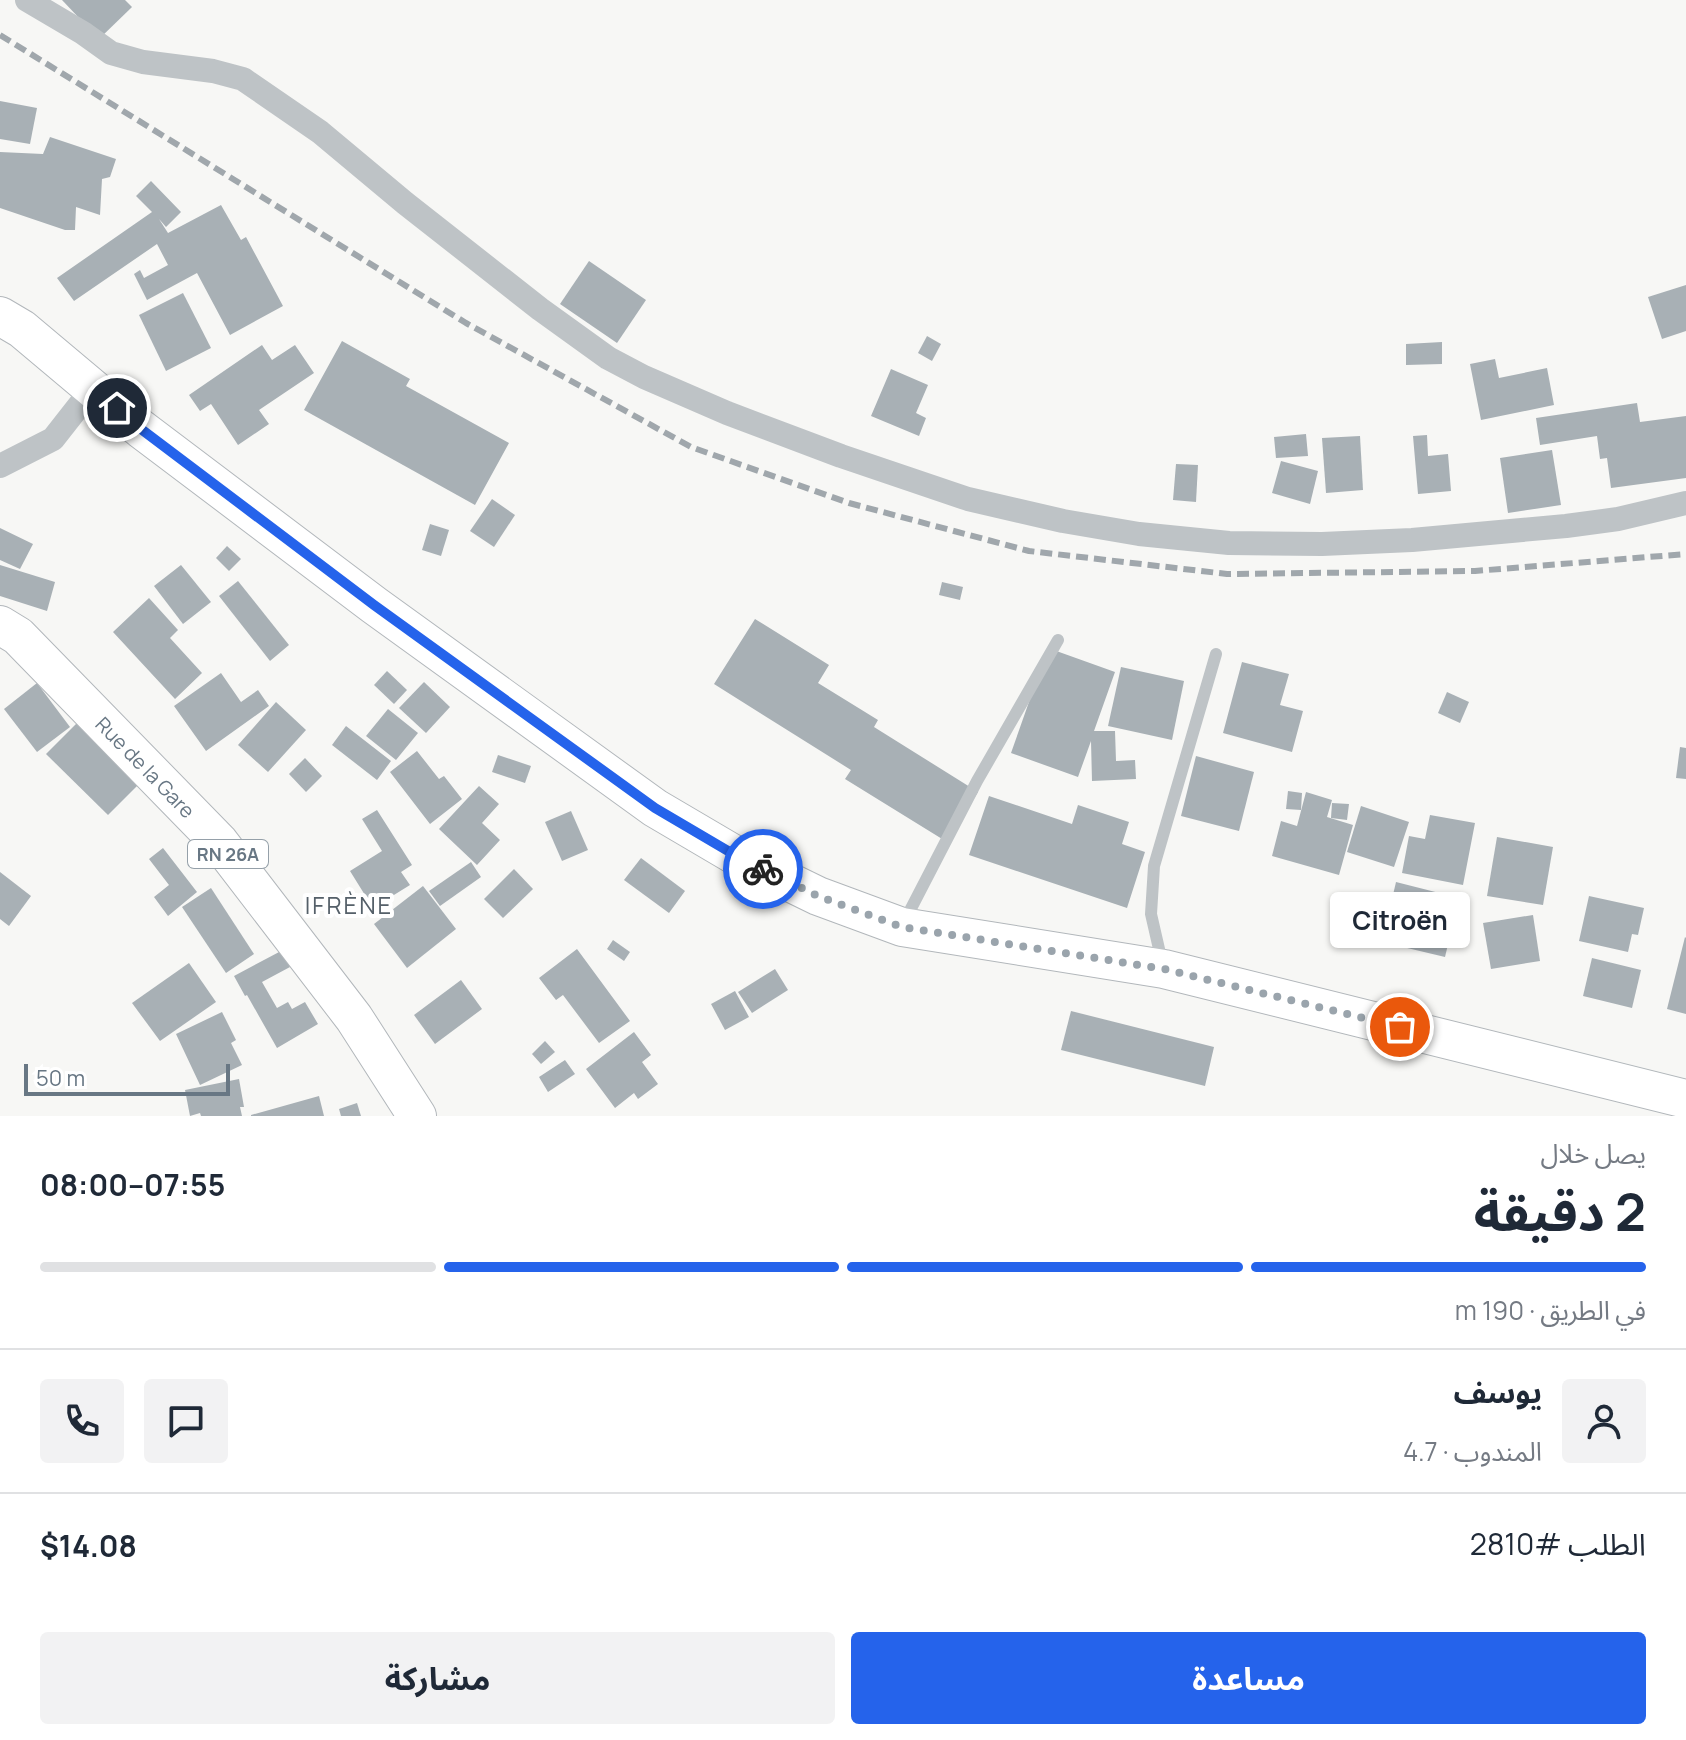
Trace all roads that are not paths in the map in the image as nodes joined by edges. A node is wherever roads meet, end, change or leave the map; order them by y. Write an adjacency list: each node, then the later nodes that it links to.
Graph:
1 (27, 0): 5 (street)
2 (0, 316): 3 (main road)
3 (93, 388): 4 (street); 9 (main road)
4 (0, 466)
5 (1686, 503)
6 (0, 625): 12 (main road, Rue de la Gare / RN 26A)
7 (1058, 640): 9 (lane)
8 (1216, 654): 10 (lane)
9 (902, 927): 10 (main road)
10 (1164, 969): 11 (main road)
11 (1686, 1099)
12 (417, 1116)

